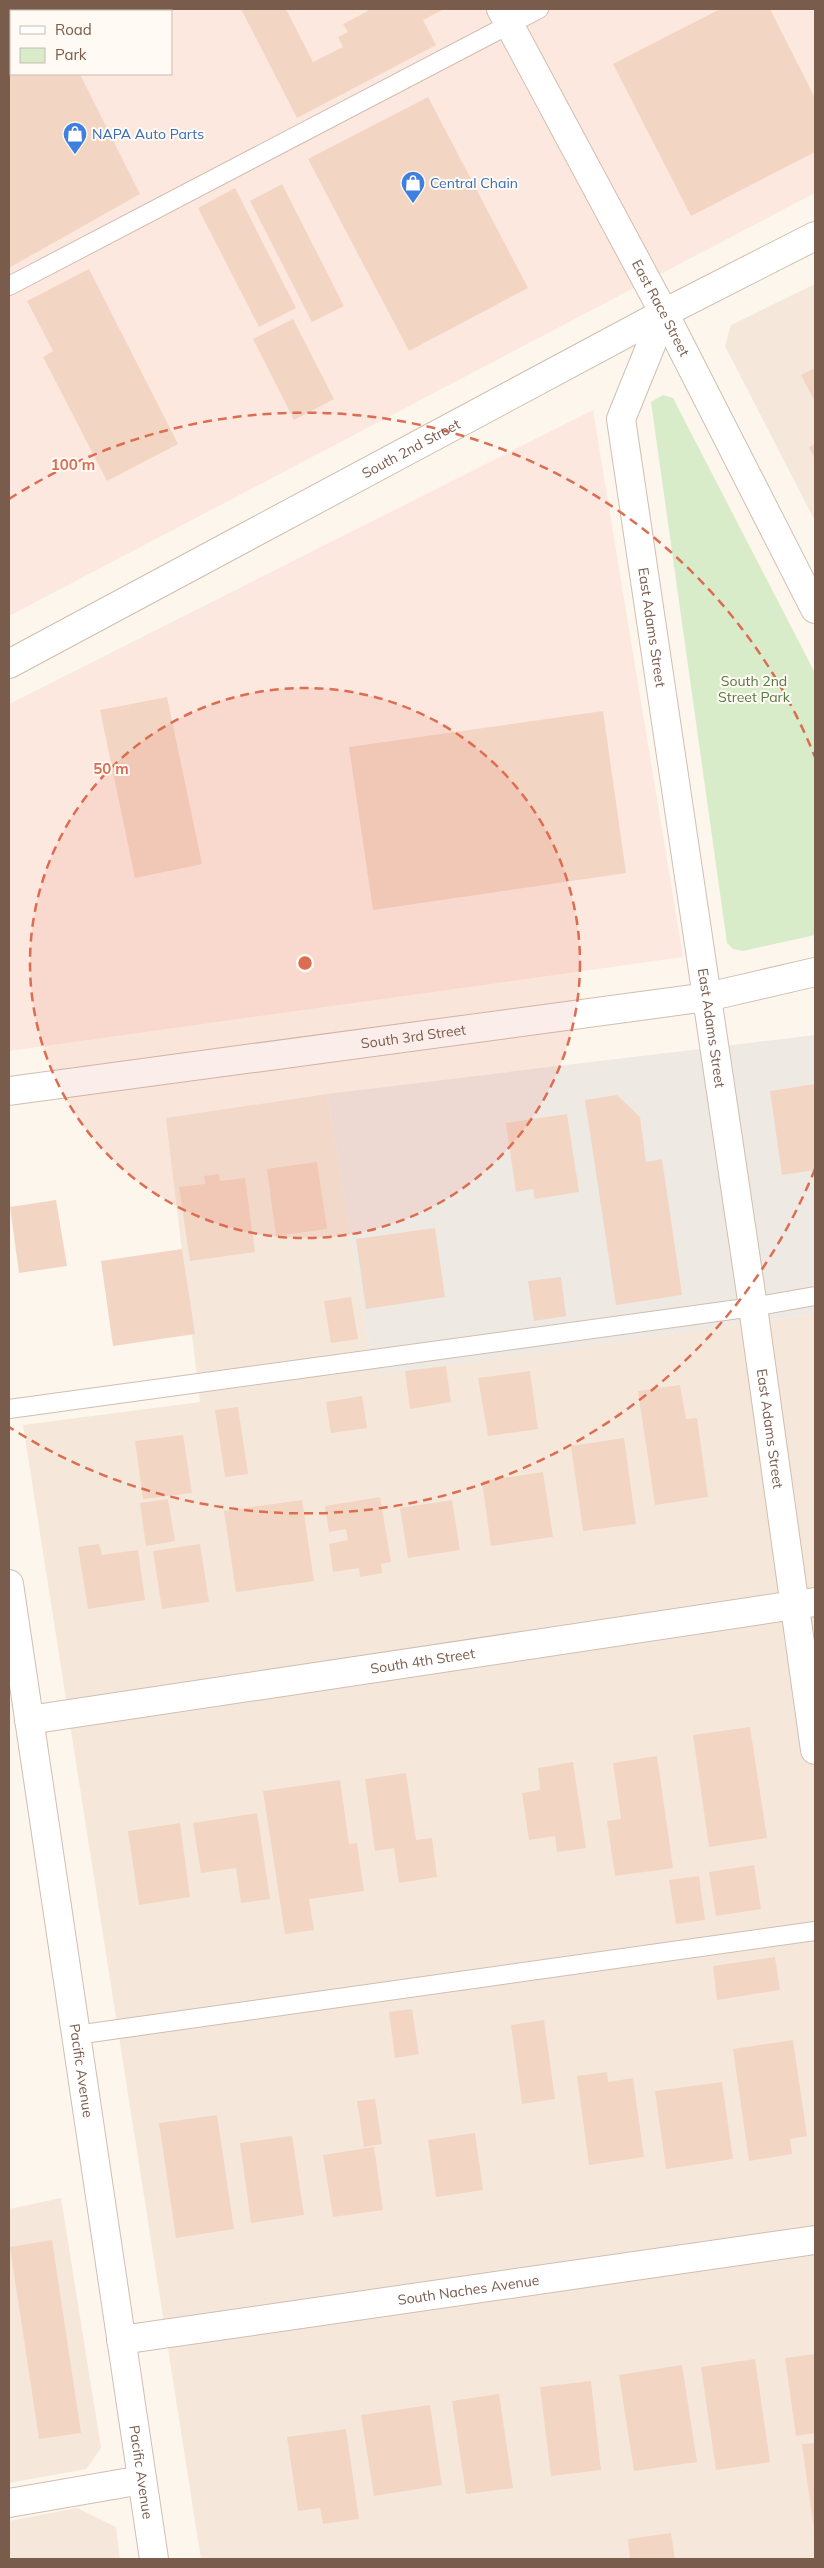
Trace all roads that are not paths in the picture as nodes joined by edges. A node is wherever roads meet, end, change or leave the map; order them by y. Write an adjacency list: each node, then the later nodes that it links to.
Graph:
1 (539, 9): 2 (lane)
2 (505, 16): 4 (lane); 5 (street, East Race Street)
3 (815, 236): 5 (street, South 2nd Street)
4 (9, 286)
5 (664, 313): 6 (street, East Race Street); 7 (street, South 2nd Street); 9 (street, East Adams Street)
6 (815, 609)
7 (9, 664)
8 (815, 972): 9 (street, South 3rd Street)
9 (707, 997): 10 (street, South 3rd Street); 12 (street, East Adams Street)
10 (9, 1091)
11 (815, 1296): 12 (lane)
12 (753, 1307): 13 (lane); 15 (street, East Adams Street)
13 (9, 1409)
14 (9, 1584): 16 (street, Pacific Avenue)
15 (805, 1604): 16 (street, South 4th Street); 17 (street, East Adams Street)
16 (29, 1720): 19 (street, Pacific Avenue)
17 (815, 1750)
18 (815, 1931): 19 (lane)
19 (76, 2035): 21 (street, Pacific Avenue)
20 (815, 2240): 21 (street, South Naches Avenue)
21 (121, 2340): 22 (street, Pacific Avenue)
22 (142, 2480): 23 (street); 24 (street, Pacific Avenue)
23 (9, 2503)
24 (154, 2559)

